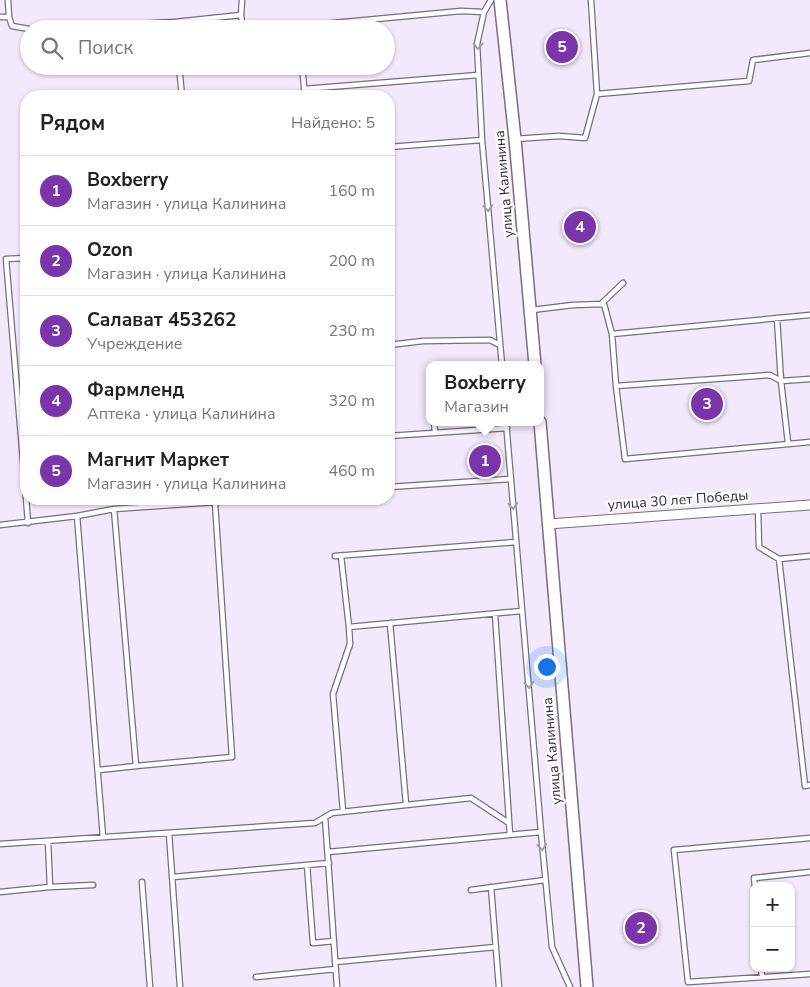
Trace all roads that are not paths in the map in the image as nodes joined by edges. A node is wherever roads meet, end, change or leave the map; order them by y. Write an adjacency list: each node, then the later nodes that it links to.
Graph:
1 (8, 0): 8 (lane)
2 (242, 0): 7 (lane)
3 (491, 0): 6 (lane)
4 (500, 0): 21 (street, улица Калинина)
5 (591, 0): 20 (lane)
6 (484, 12): 12 (lane); 17 (lane, one-way to 17)
7 (241, 15): 10 (lane); 11 (lane)
8 (9, 17): 9 (lane); 13 (lane)
9 (0, 18)
10 (194, 20)
11 (241, 20)
12 (369, 20)
13 (20, 27)
14 (810, 53): 20 (lane)
15 (180, 75): 19 (lane)
16 (303, 75): 18 (lane)
17 (478, 75): 18 (lane); 22 (lane)
18 (304, 89)
19 (181, 90)
20 (597, 94): 21 (lane)
21 (515, 139): 27 (street, улица Калинина)
22 (482, 140): 23 (lane); 32 (lane, one-way to 32)
23 (395, 147)
24 (20, 258): 38 (lane)
25 (623, 283): 26 (lane)
26 (601, 304): 27 (lane); 30 (lane)
27 (531, 310): 34 (street, улица Калинина)
28 (810, 314): 29 (lane)
29 (778, 318): 30 (lane); 36 (lane)
30 (612, 334): 37 (lane)
31 (395, 344): 32 (lane)
32 (500, 345): 33 (lane)
33 (502, 361)
34 (535, 361)
35 (810, 379): 36 (lane)
36 (781, 381): 37 (lane); 46 (lane)
37 (616, 386): 46 (lane)
38 (18, 403): 39 (lane)
39 (20, 422)
40 (434, 426): 43 (lane)
41 (540, 426): 57 (street, улица Калинина)
42 (507, 428): 43 (lane); 47 (lane)
43 (435, 433): 44 (lane)
44 (395, 436)
45 (810, 442): 46 (lane)
46 (788, 443)
47 (510, 478): 48 (lane); 59 (lane, one-way to 59)
48 (395, 487)
49 (27, 505): 56 (lane)
50 (181, 505): 54 (lane)
51 (215, 505): 66 (lane)
52 (810, 505): 53 (street, улица 30 лет Победы)
53 (758, 508): 57 (street, улица 30 лет Победы); 61 (lane)
54 (114, 509): 55 (lane); 66 (lane)
55 (77, 516): 56 (lane); 67 (lane)
56 (28, 523): 58 (lane)
57 (548, 524): 107 (street, улица Калинина)
58 (0, 525)
59 (516, 542): 62 (lane); 65 (lane)
60 (810, 556): 61 (lane)
61 (779, 559): 68 (lane)
62 (522, 611): 63 (lane); 74 (lane, one-way to 74)
63 (495, 614): 64 (lane); 72 (lane)
64 (390, 623): 65 (lane); 69 (lane)
65 (349, 627): 70 (lane)
66 (136, 766): 67 (lane)
67 (99, 770): 76 (lane)
68 (810, 785)
69 (406, 804): 70 (lane); 72 (lane)
70 (343, 811): 71 (lane)
71 (325, 817): 73 (lane); 80 (lane)
72 (509, 823): 75 (lane)
73 (169, 832): 76 (lane); 84 (lane)
74 (541, 832): 75 (lane); 85 (lane, one-way to 85)
75 (510, 835): 80 (lane)
76 (103, 837): 78 (lane)
77 (810, 838): 101 (lane)
78 (48, 841): 79 (lane); 89 (lane)
79 (0, 844)
80 (328, 852): 81 (lane)
81 (328, 863): 82 (lane); 93 (lane)
82 (307, 865): 84 (lane); 93 (lane)
83 (810, 872): 87 (lane)
84 (173, 877): 103 (lane)
85 (545, 880): 90 (lane); 106 (lane)
86 (142, 882): 102 (lane)
87 (754, 882)
88 (93, 884): 89 (lane)
89 (50, 887): 92 (lane)
90 (491, 887): 91 (lane); 94 (lane)
91 (471, 890)
92 (0, 892)
93 (334, 941): 95 (lane)
94 (496, 947): 95 (lane); 105 (lane)
95 (335, 962): 96 (lane)
96 (336, 969): 99 (lane); 104 (lane)
97 (761, 972): 100 (lane)
98 (810, 974): 100 (lane)
99 (256, 977)
100 (762, 977): 101 (lane)
101 (686, 985)
102 (150, 987)
103 (180, 987)
104 (337, 987)
105 (500, 987)
106 (570, 987)
107 (587, 987)

